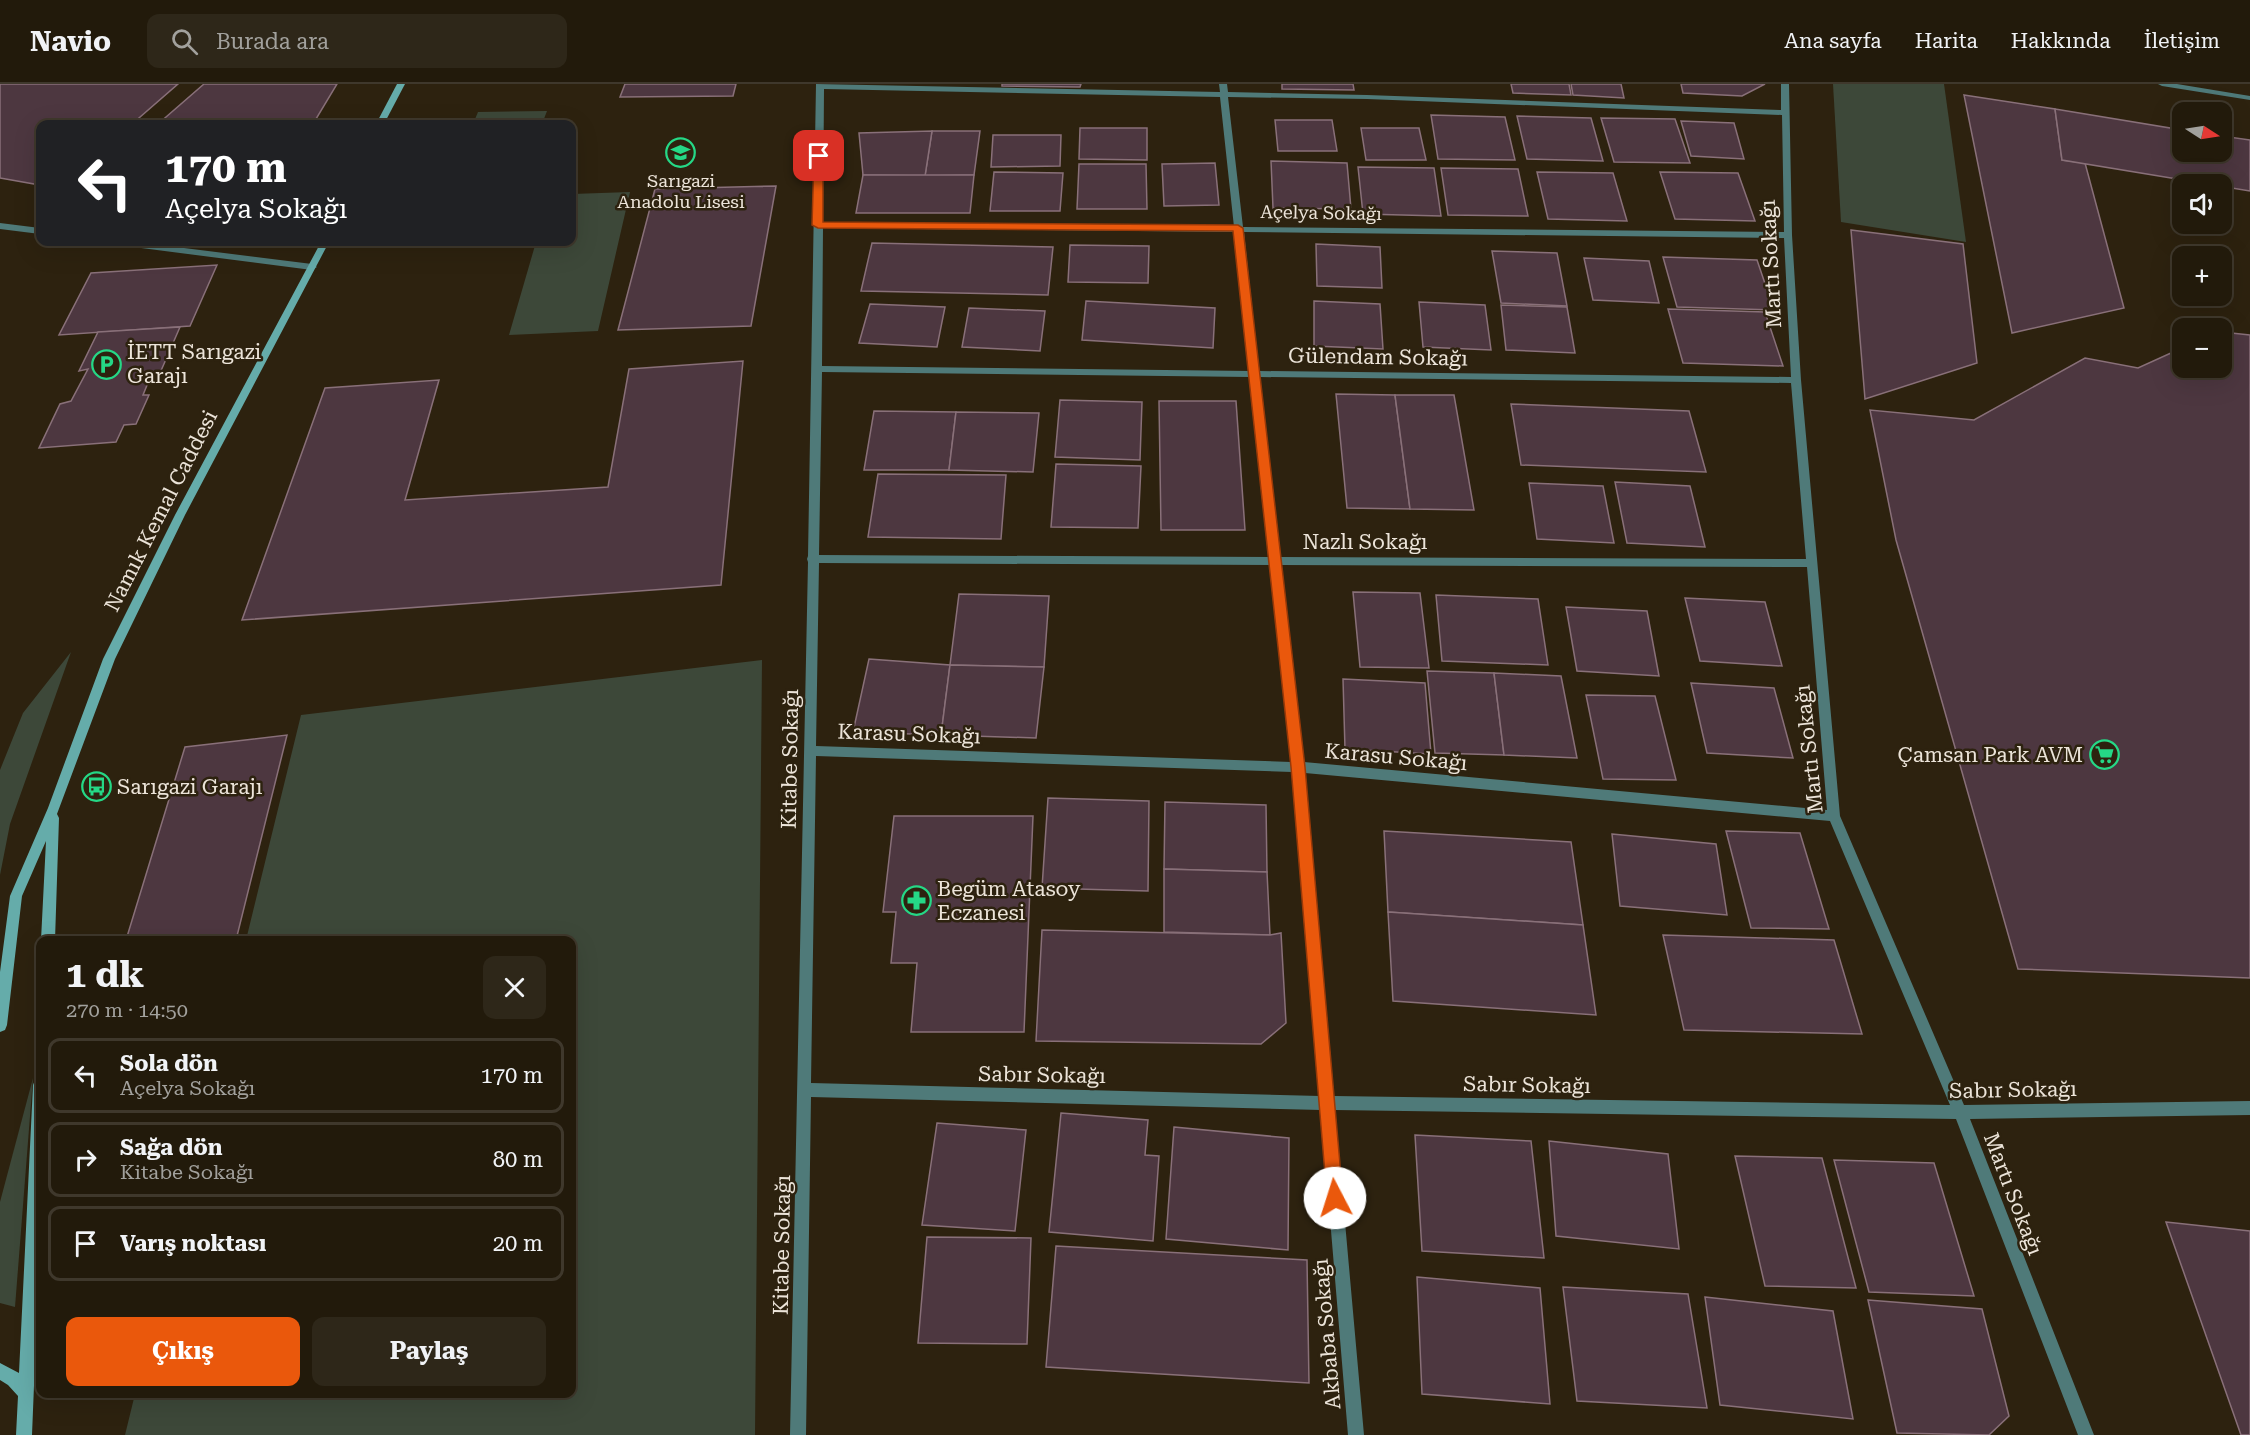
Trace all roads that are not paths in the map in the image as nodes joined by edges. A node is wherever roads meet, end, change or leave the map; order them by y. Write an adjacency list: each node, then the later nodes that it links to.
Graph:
1 (401, 84): 8 (main road)
2 (1785, 84): 7 (street, Martı Sokağı)
3 (2162, 84): 6 (street)
4 (820, 86): 5 (street); 9 (street, Kitabe Sokağı)
5 (1224, 89): 7 (street); 11 (street, Akbaba Sokağı)
6 (2250, 98)
7 (1785, 113): 13 (street, Martı Sokağı)
8 (382, 120)
9 (818, 225): 11 (street, Açelya Sokağı); 17 (street, Kitabe Sokağı)
10 (0, 226): 12 (street)
11 (1238, 228): 13 (street, Açelya Sokağı); 18 (street, Akbaba Sokağı)
12 (36, 230)
13 (1788, 235): 19 (street, Martı Sokağı)
14 (149, 246): 16 (street)
15 (323, 246): 16 (main road, Namık Kemal Caddesi)
16 (312, 267): 25 (main road, Namık Kemal Caddesi)
17 (817, 369): 18 (street, Gülendam Sokağı); 20 (street, Kitabe Sokağı)
18 (1255, 374): 19 (street, Gülendam Sokağı); 21 (street, Akbaba Sokağı)
19 (1796, 380): 22 (street, Martı Sokağı)
20 (812, 559): 21 (street, Nazlı Sokağı); 23 (street, Kitabe Sokağı)
21 (1274, 561): 22 (street, Nazlı Sokağı); 24 (street, Akbaba Sokağı)
22 (1811, 563): 26 (street, Martı Sokağı)
23 (809, 750): 24 (street, Karasu Sokağı); 29 (street, Kitabe Sokağı)
24 (1298, 767): 26 (street, Karasu Sokağı); 30 (street, Akbaba Sokağı)
25 (54, 808): 27 (main road, Namık Kemal Caddesi); 28 (main road, Namık Kemal Caddesi)
26 (1834, 816): 32 (street, Martı Sokağı)
27 (48, 936)
28 (0, 1025)
29 (804, 1090): 30 (street, Sabır Sokağı); 37 (street, Kitabe Sokağı)
30 (1327, 1103): 32 (street, Sabır Sokağı); 38 (street, Akbaba Sokağı)
31 (2250, 1108): 32 (street, Sabır Sokağı)
32 (1960, 1112): 39 (street, Martı Sokağı)
33 (36, 1173): 35 (main road)
34 (0, 1371): 35 (main road)
35 (26, 1394): 36 (main road)
36 (24, 1435)
37 (798, 1435)
38 (1356, 1435)
39 (2086, 1435)

